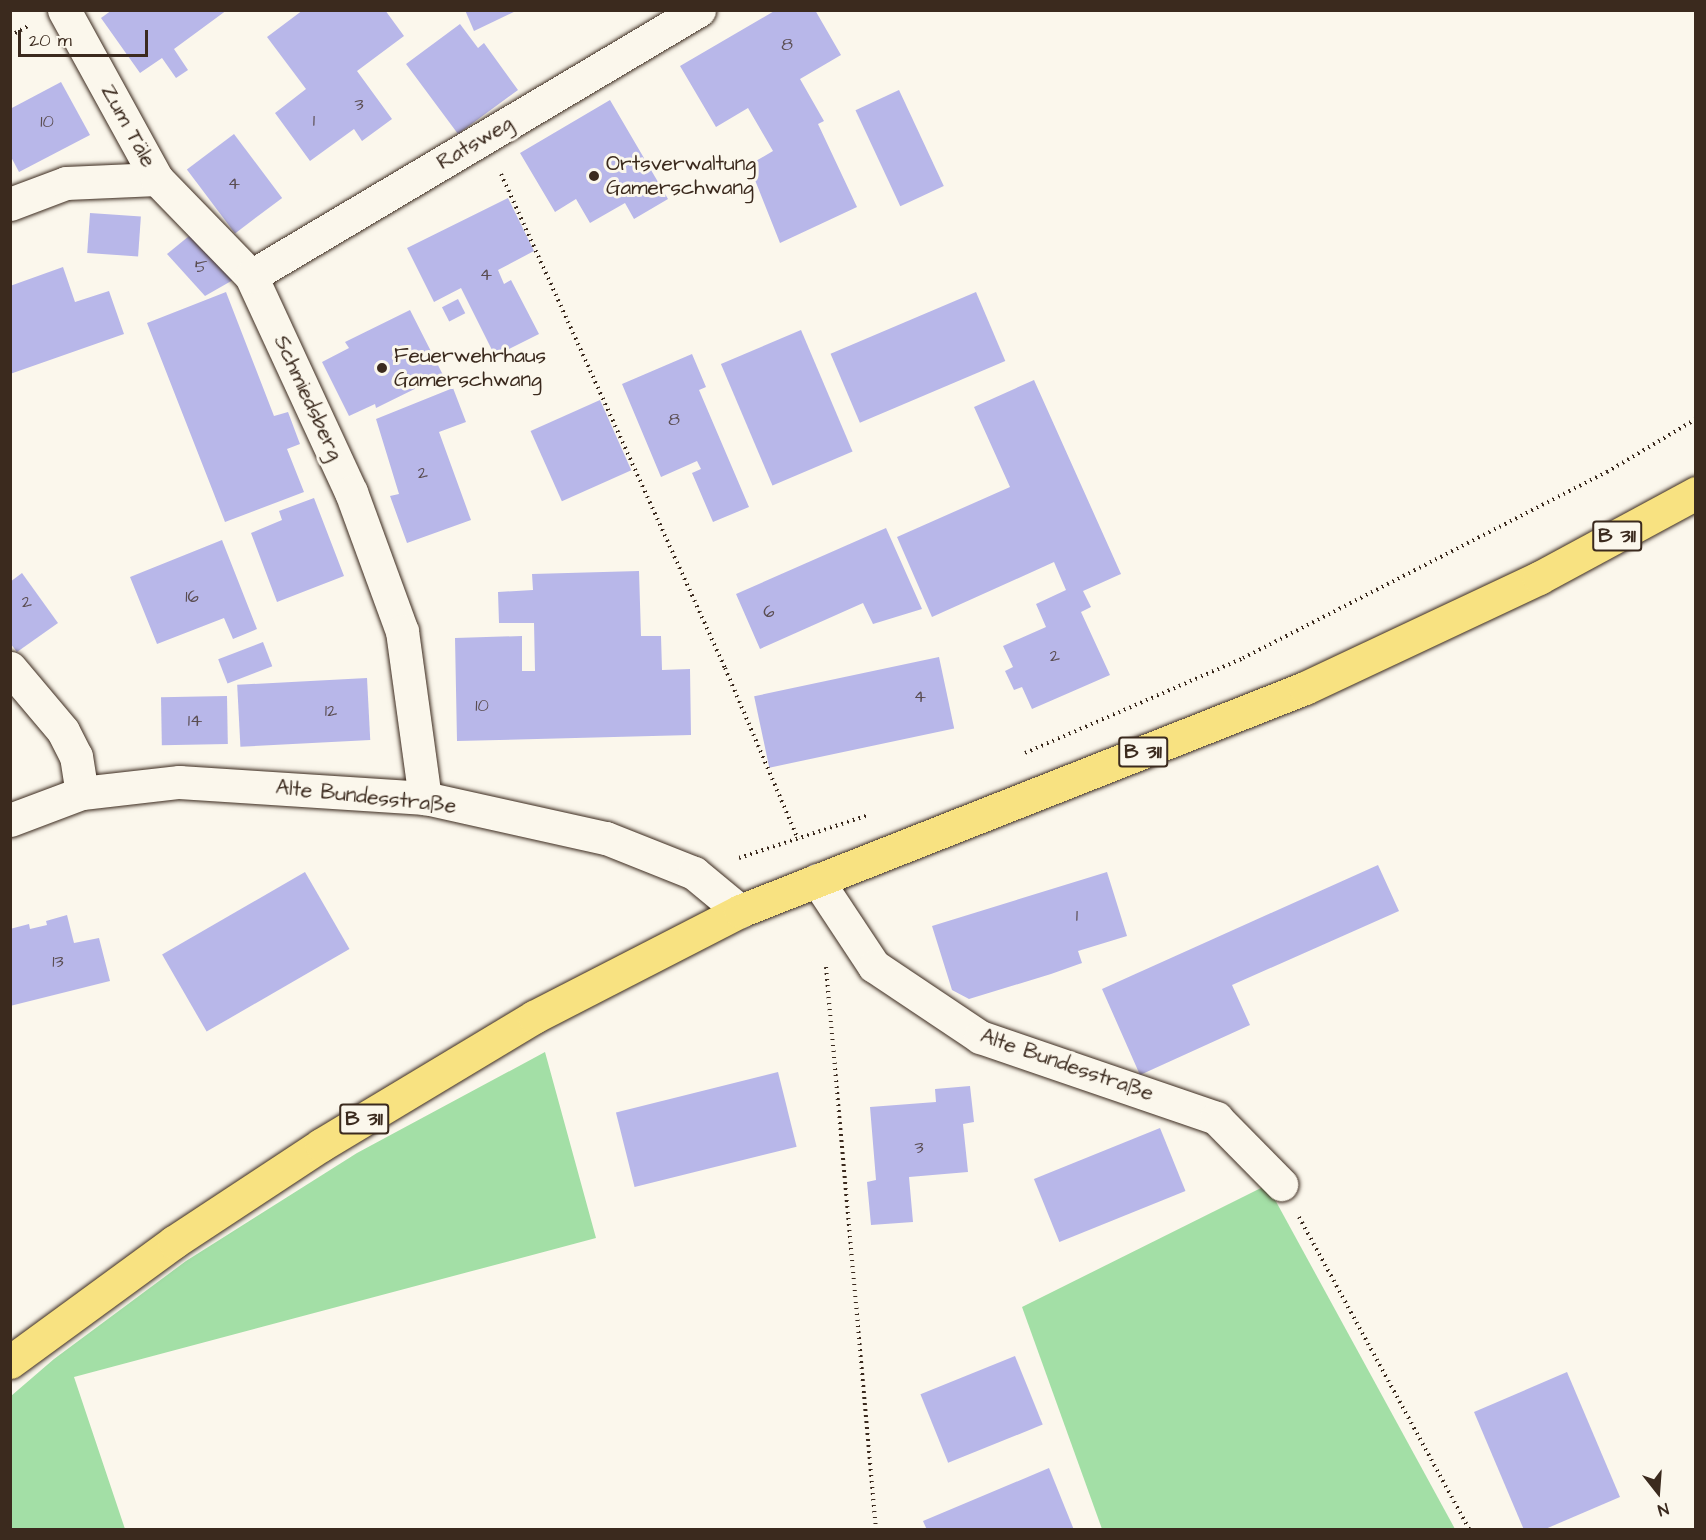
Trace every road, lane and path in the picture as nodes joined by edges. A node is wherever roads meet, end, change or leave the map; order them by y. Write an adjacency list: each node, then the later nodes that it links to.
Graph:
1 (64, 10): 4 (street, Zum Täle)
2 (699, 10): 3 (street, Ratsweg)
3 (484, 138): 6 (street, Ratsweg); 15 (path)
4 (157, 179): 5 (street); 6 (street, Schmiedsberg)
5 (10, 204)
6 (251, 276): 12 (street, Schmiedsberg)
7 (1695, 419): 10 (path)
8 (1695, 493): 17 (main road, B 311)
9 (10, 668): 11 (street)
10 (1019, 755)
11 (82, 793): 12 (street, Alte Bundesstraße); 14 (street, Alte Bundesstraße)
12 (425, 798): 16 (street, Alte Bundesstraße)
13 (877, 812): 15 (path)
14 (10, 820)
15 (798, 839): 16 (path)
16 (694, 873): 18 (street, Alte Bundesstraße)
17 (817, 880): 18 (main road, B 311); 20 (street, Alte Bundesstraße)
18 (740, 911): 21 (main road, B 311)
19 (825, 959): 22 (path)
20 (1281, 1184): 23 (path)
21 (10, 1362)
22 (876, 1530)
23 (1470, 1530)

